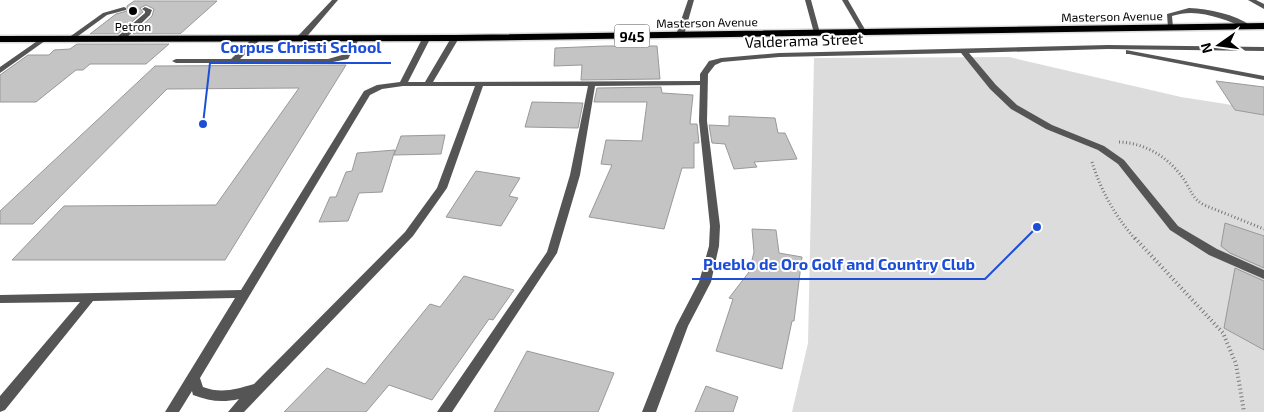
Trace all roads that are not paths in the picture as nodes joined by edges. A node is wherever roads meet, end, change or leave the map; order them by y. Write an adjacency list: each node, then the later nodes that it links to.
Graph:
1 (336, 0): 22 (street)
2 (691, 0): 14 (street)
3 (808, 0): 12 (street)
4 (845, 0): 13 (street)
5 (1251, 0): 6 (street)
6 (1264, 7)
7 (124, 9): 16 (street)
8 (145, 9): 17 (street)
9 (1248, 26): 10 (main road, Masterson Avenue / 945); 11 (main road, Masterson Avenue / 945); 11 (street)
10 (1264, 26)
11 (1170, 27): 13 (main road, Masterson Avenue / 945)
12 (817, 33): 13 (main road, Masterson Avenue / 945); 14 (main road, Masterson Avenue / 945)
13 (864, 33)
14 (680, 35): 20 (main road, Masterson Avenue / 945)
15 (45, 38): 16 (main road, Masterson Avenue / 945); 21 (main road, Masterson Avenue / 945); 29 (street)
16 (72, 38): 17 (main road, Masterson Avenue / 945)
17 (120, 38): 18 (main road, Masterson Avenue / 945)
18 (257, 38): 22 (main road, Masterson Avenue / 945); 28 (street)
19 (426, 38): 20 (main road, Masterson Avenue / 945); 23 (main road, Masterson Avenue / 945); 33 (street)
20 (455, 38): 34 (street)
21 (0, 39)
22 (300, 39): 23 (main road, Masterson Avenue / 945)
23 (355, 39): 28 (street)
24 (1108, 47): 25 (street, Valderama Street); 26 (street, Valderama Street); 30 (street)
25 (1264, 49)
26 (963, 50): 32 (street, Valderama Street); 36 (street)
27 (176, 62): 28 (street)
28 (233, 62)
29 (0, 71)
30 (1264, 78)
31 (592, 83): 32 (street); 35 (street); 45 (street)
32 (705, 83): 46 (street, Valderama Street)
33 (403, 84): 34 (street); 37 (street)
34 (428, 84): 35 (street)
35 (480, 84): 41 (street)
36 (1264, 275)
37 (244, 294): 38 (street); 40 (street)
38 (92, 296): 39 (street); 42 (street)
39 (0, 299)
40 (193, 376): 41 (street); 43 (street)
41 (261, 387): 44 (street)
42 (0, 406)
43 (172, 412)
44 (235, 412)
45 (444, 412)
46 (649, 412)

